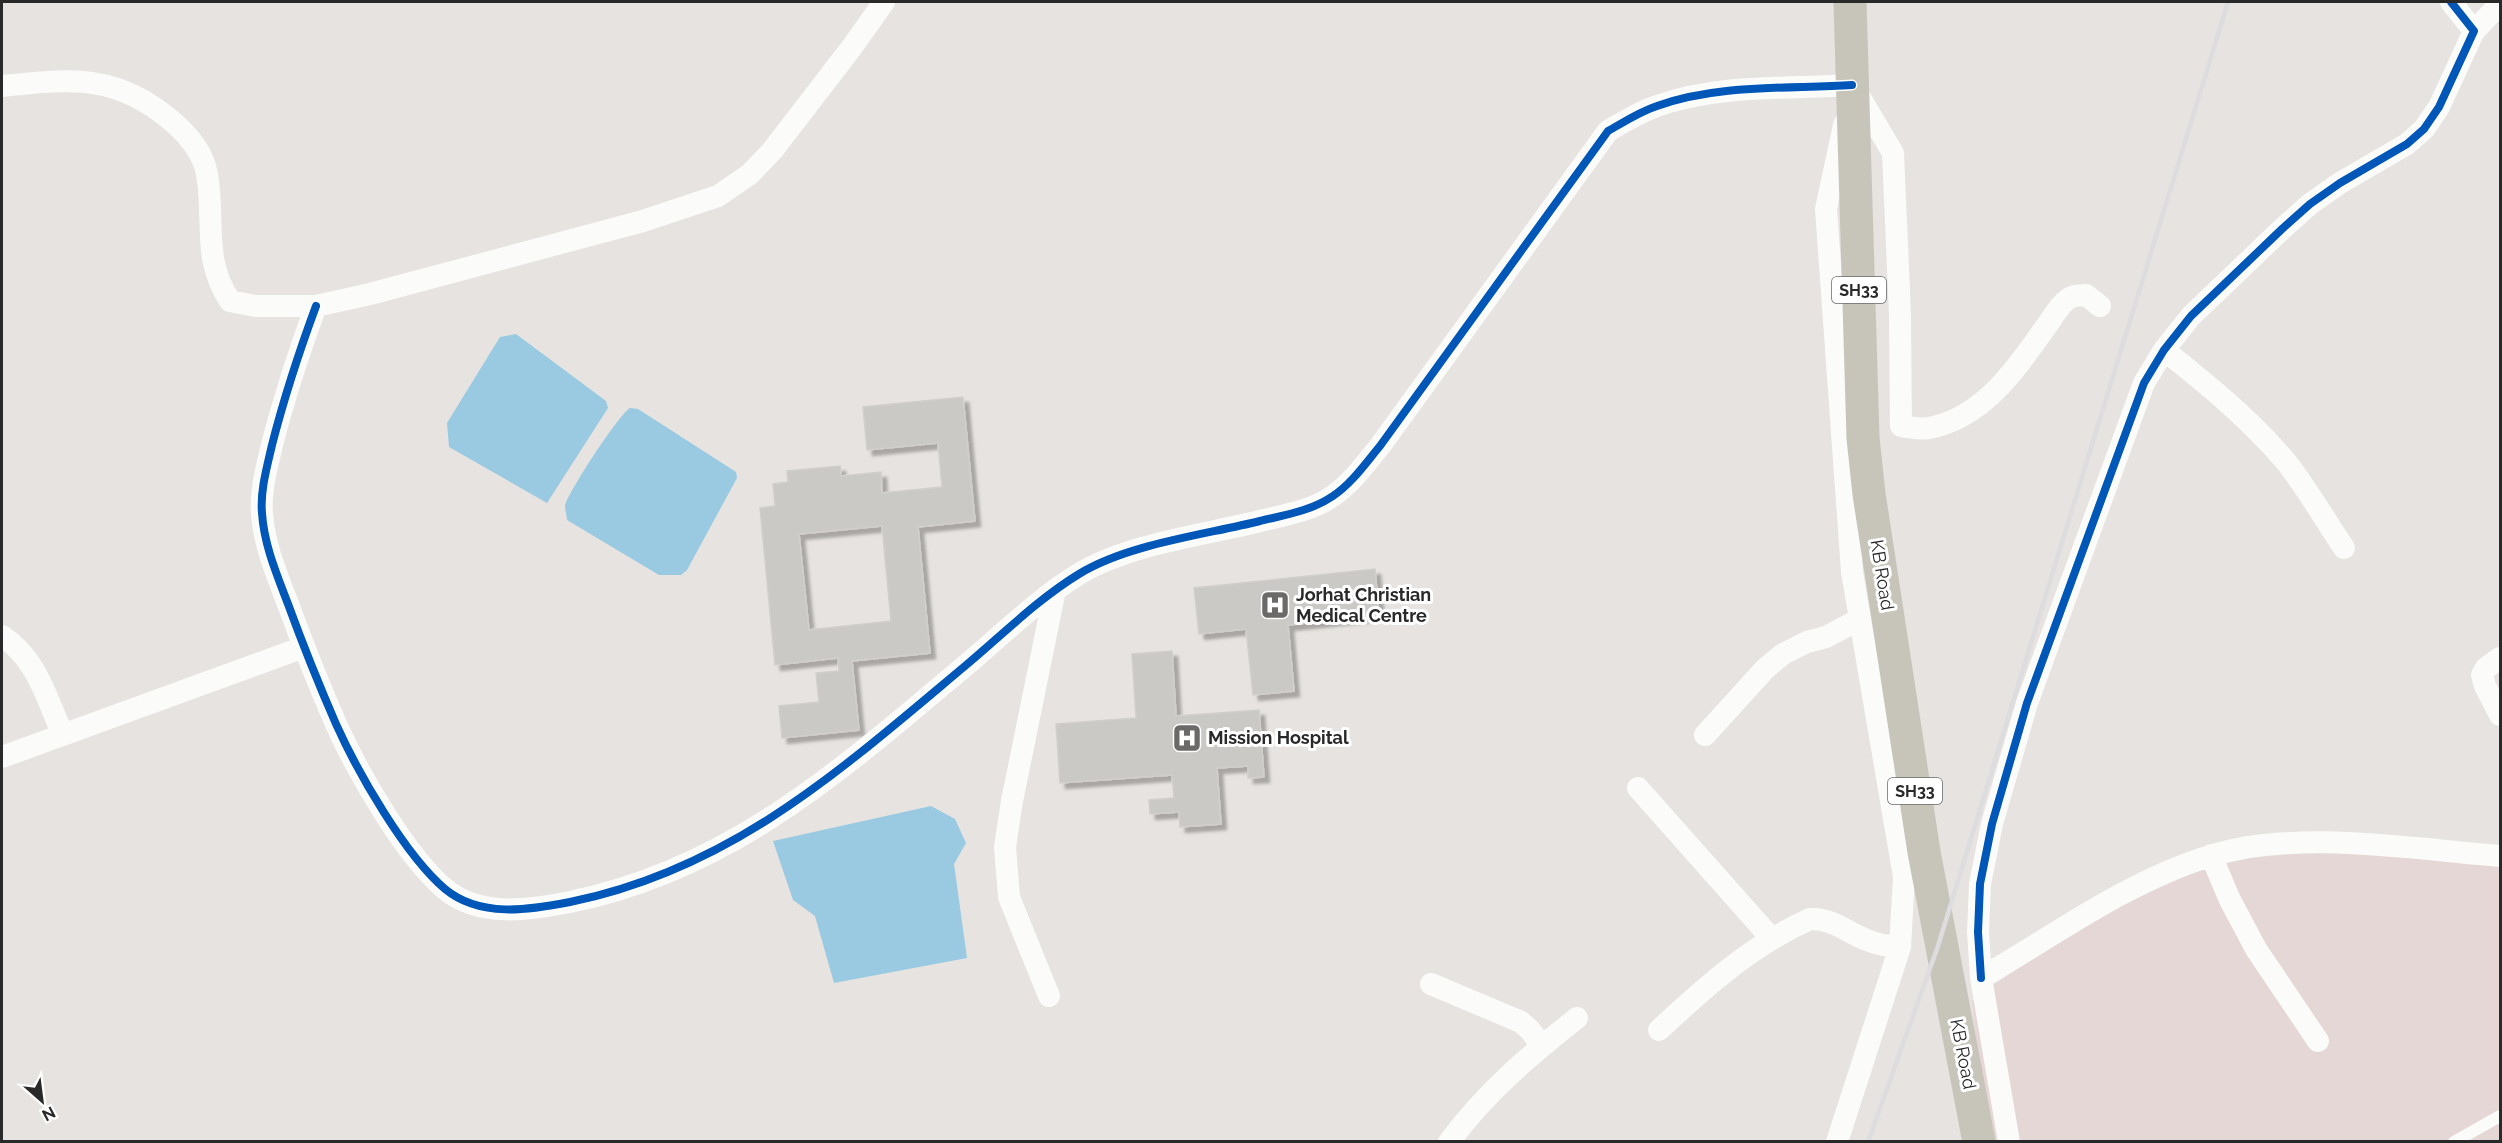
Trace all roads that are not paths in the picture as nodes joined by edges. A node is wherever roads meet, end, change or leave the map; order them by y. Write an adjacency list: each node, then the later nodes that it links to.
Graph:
1 (884, 2): 8 (street)
2 (1850, 2): 6 (main road, KB Road / SH33)
3 (2451, 2): 5 (street)
4 (2500, 4): 5 (street)
5 (2474, 31): 10 (street)
6 (1852, 85): 9 (street); 12 (street); 13 (street); 36 (main road, KB Road / SH33)
7 (2, 86): 8 (street)
8 (316, 306): 15 (street)
9 (2100, 306)
10 (2164, 350): 11 (street); 26 (street)
11 (2344, 548)
12 (1055, 590): 15 (street); 28 (street)
13 (1860, 619): 19 (street); 25 (street)
14 (2, 636): 18 (street)
15 (304, 647): 18 (street)
16 (2500, 658): 17 (street)
17 (2500, 715)
18 (63, 735): 20 (street)
19 (1705, 735)
20 (2, 757)
21 (1638, 788): 24 (street)
22 (2211, 855): 23 (street); 26 (street); 31 (street)
23 (2500, 856)
24 (1772, 939): 25 (street); 30 (street)
25 (1900, 947): 35 (street)
26 (1981, 978): 37 (street)
27 (1431, 984): 32 (street)
28 (1049, 996)
29 (1577, 1018): 32 (street)
30 (1659, 1030)
31 (2318, 1041)
32 (1542, 1047): 34 (street)
33 (2500, 1116): 38 (lane)
34 (1449, 1142)
35 (1837, 1142)
36 (1979, 1142)
37 (2009, 1142)
38 (2454, 1142)

